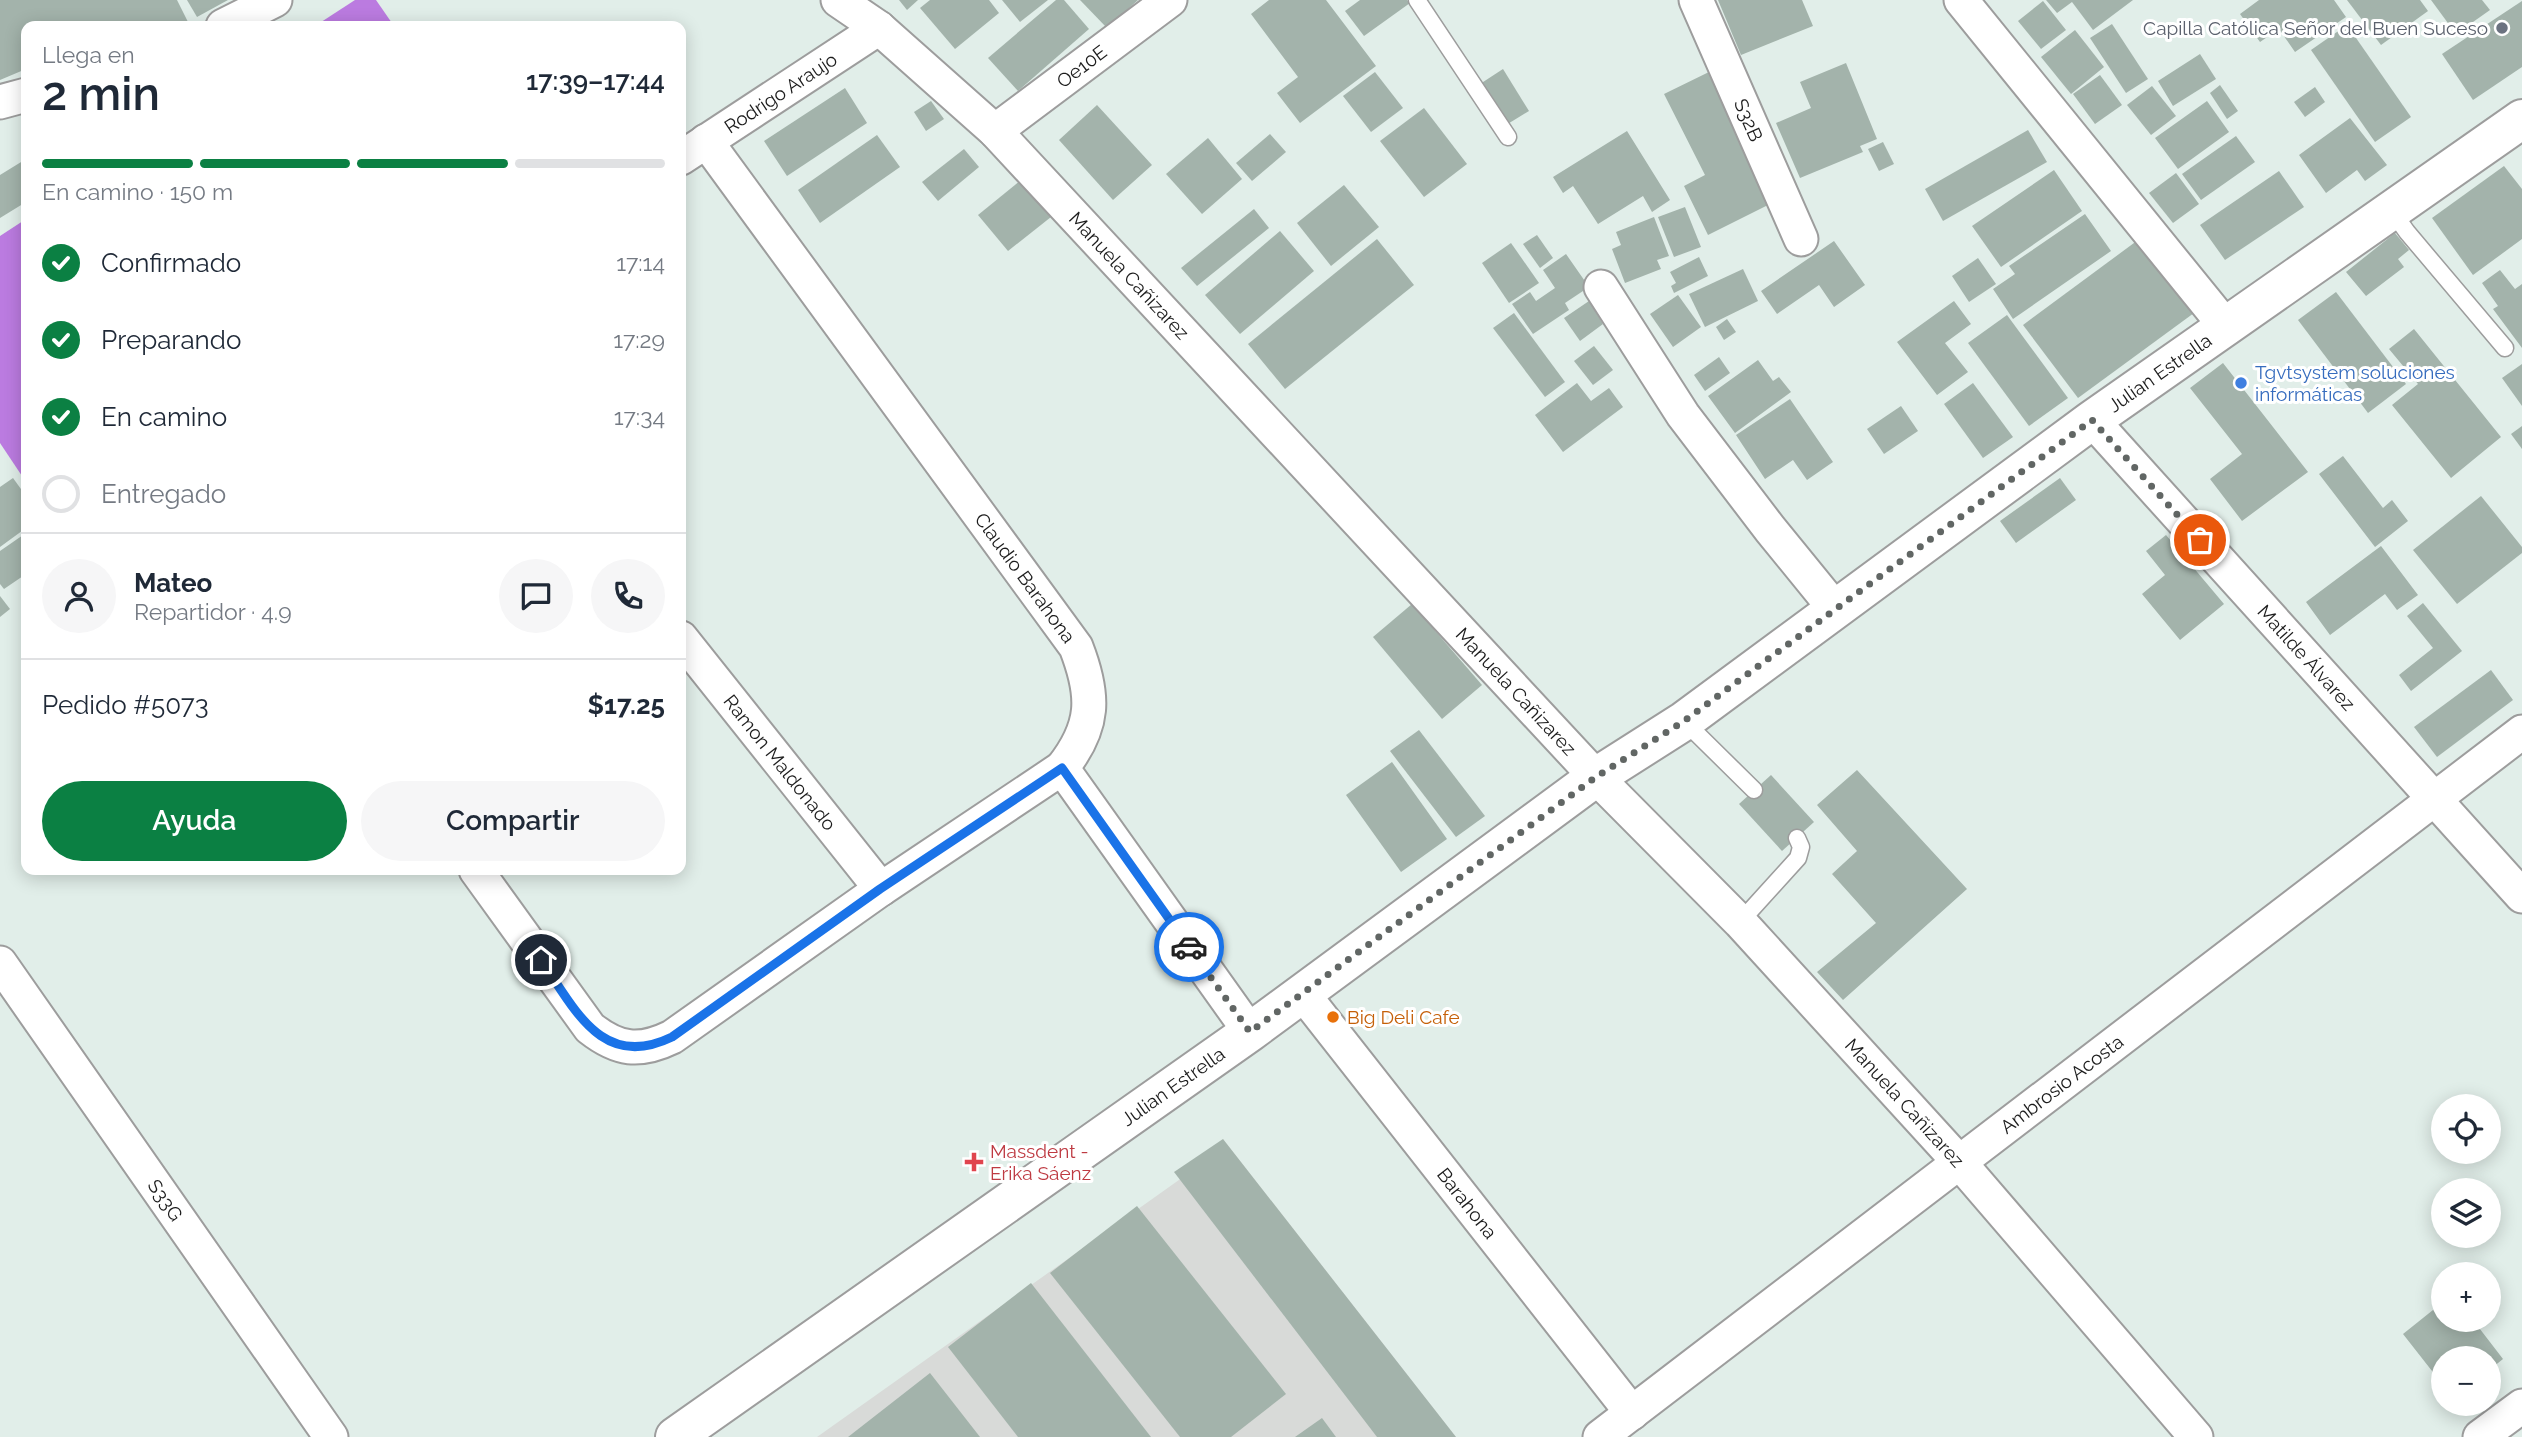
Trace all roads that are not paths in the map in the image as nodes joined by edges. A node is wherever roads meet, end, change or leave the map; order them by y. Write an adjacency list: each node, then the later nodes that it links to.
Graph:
1 (275, 0): 7 (street)
2 (838, 0): 8 (street, Manuela Cañizarez)
3 (1170, 0): 12 (street, Oe10E)
4 (1418, 0): 13 (lane)
5 (1696, 0): 16 (street, S32B)
6 (1961, 0): 18 (street)
7 (233, 21)
8 (879, 28): 12 (street, Manuela Cañizarez); 14 (street, Rodrigo Araujo)
9 (21, 96): 10 (street)
10 (0, 102)
11 (2522, 119): 15 (street, Julian Estrella)
12 (995, 131): 26 (street, Manuela Cañizarez)
13 (1508, 137)
14 (693, 150): 25 (street, Claudio Barahona)
15 (2392, 211): 18 (street, Julian Estrella); 19 (lane)
16 (1801, 239)
17 (1601, 287): 21 (street)
18 (2227, 328): 20 (street, Julian Estrella)
19 (2505, 348)
20 (2092, 420): 21 (street, Julian Estrella); 28 (street, Matilde Álvarez)
21 (1836, 610): 23 (street, Julian Estrella)
22 (686, 644): 31 (street, Ramon Maldonado)
23 (1684, 721): 26 (street, Julian Estrella); 27 (lane)
24 (2522, 732): 28 (street, Ambrosio Acosta)
25 (1062, 768): 31 (street); 36 (street)
26 (1596, 777): 33 (street, Manuela Cañizarez); 35 (street, Julian Estrella)
27 (1754, 790)
28 (2432, 799): 32 (street, Matilde Álvarez); 37 (street, Ambrosio Acosta)
29 (1797, 838): 33 (lane)
30 (480, 875): 31 (street)
31 (880, 889)
32 (2522, 896)
33 (1740, 922): 37 (street, Manuela Cañizarez)
34 (0, 963): 40 (street, S33G)
35 (1303, 994): 36 (street, Julian Estrella); 39 (street, Barahona)
36 (1250, 1032): 41 (street, Julian Estrella)
37 (1960, 1163): 39 (street, Ambrosio Acosta); 43 (street, Manuela Cañizarez)
38 (2522, 1406): 44 (street)
39 (1632, 1413): 42 (street, Ambrosio Acosta)
40 (331, 1437)
41 (676, 1437)
42 (1600, 1437)
43 (2196, 1437)
44 (2480, 1437)

